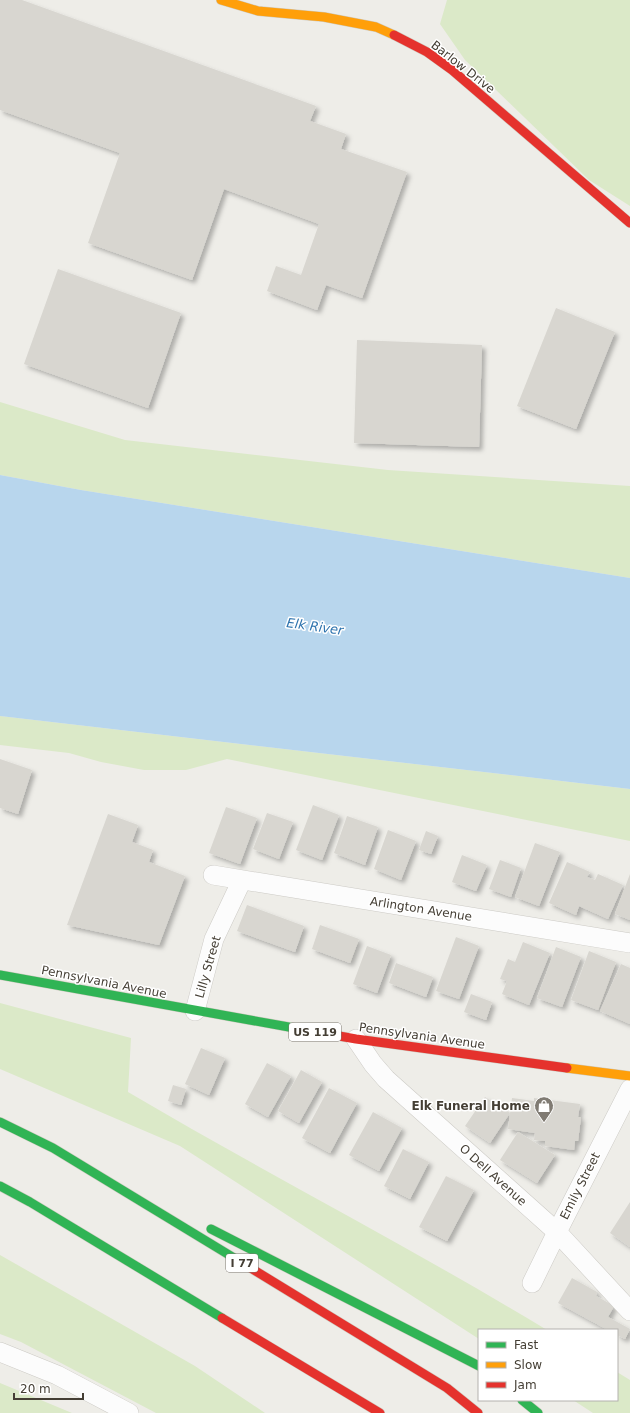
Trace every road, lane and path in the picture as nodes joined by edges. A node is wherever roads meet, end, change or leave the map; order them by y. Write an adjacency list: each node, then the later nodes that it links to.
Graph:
1 (221, 0): 2 (main road, Barlow Drive)
2 (630, 223)
3 (213, 875): 4 (street, Arlington Avenue)
4 (242, 880): 5 (street, Arlington Avenue); 7 (street, Lilly Street)
5 (630, 943)
6 (0, 975): 7 (main road, Pennsylvania Avenue / US 119)
7 (195, 1011): 8 (main road, Pennsylvania Avenue / US 119)
8 (356, 1039): 9 (main road, Pennsylvania Avenue / US 119); 16 (street, O Dell Avenue)
9 (630, 1076)
10 (630, 1089): 16 (street, Emily Street)
11 (0, 1122): 12 (main road, I 77)
12 (53, 1148): 14 (main road); 24 (main road, I 77)
13 (0, 1186): 23 (main road)
14 (166, 1206)
15 (202, 1224): 20 (main road)
16 (557, 1232): 17 (street, Emily Street); 18 (street, O Dell Avenue)
17 (532, 1283)
18 (630, 1311)
19 (0, 1352): 22 (street)
20 (478, 1365)
21 (523, 1401): 25 (main road)
22 (129, 1413)
23 (380, 1413)
24 (478, 1413)
25 (538, 1413)

